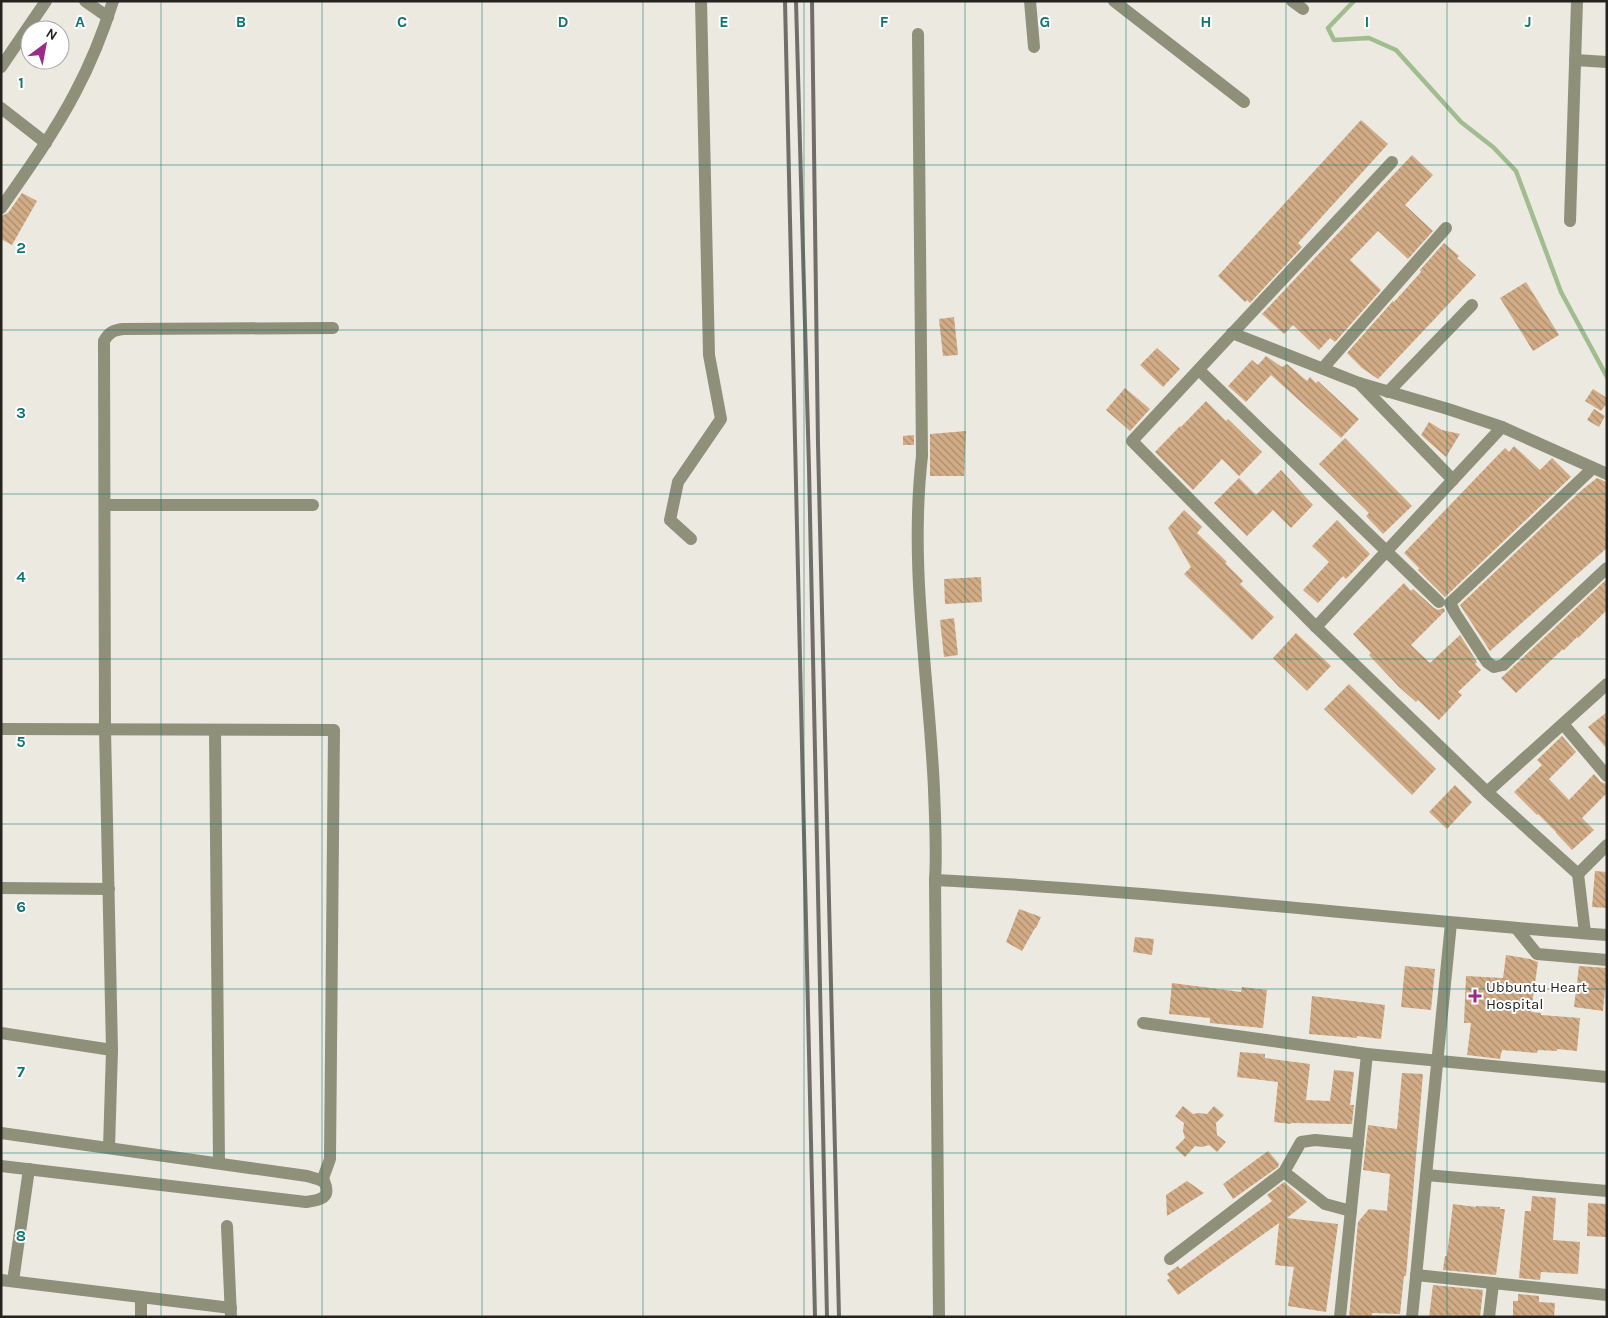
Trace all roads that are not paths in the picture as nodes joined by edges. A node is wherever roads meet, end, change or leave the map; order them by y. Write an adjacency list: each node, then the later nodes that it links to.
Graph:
1 (46, 1): 15 (street)
2 (85, 1): 10 (street)
3 (113, 1): 10 (street)
4 (701, 1): 36 (street)
5 (1030, 1): 12 (street)
6 (1114, 1): 16 (street)
7 (1292, 1): 9 (street)
8 (1577, 1): 13 (street)
9 (1303, 9)
10 (108, 17): 18 (street)
11 (918, 34): 50 (street)
12 (1034, 48)
13 (1575, 60): 14 (street); 21 (street)
14 (1607, 62)
15 (1, 67)
16 (1244, 102)
17 (1, 108): 18 (street)
18 (46, 143): 20 (street)
19 (1392, 162): 25 (street)
20 (1, 208)
21 (1570, 221)
22 (1446, 228): 26 (street)
23 (1472, 306): 29 (street)
24 (333, 328): 34 (street)
25 (1232, 333): 26 (street); 27 (street)
26 (1322, 368): 28 (street)
27 (1199, 370): 37 (street); 40 (street)
28 (1358, 383): 29 (street); 33 (street)
29 (1388, 392): 30 (street)
30 (1502, 427): 31 (street); 33 (street)
31 (1593, 468): 32 (street); 38 (street)
32 (1607, 474)
33 (1453, 480): 37 (street)
34 (105, 505): 35 (street); 44 (street)
35 (313, 505)
36 (691, 540)
37 (1385, 551): 39 (street); 40 (street)
38 (1607, 568)
39 (1438, 602)
40 (1316, 627): 47 (street)
41 (1607, 684): 42 (street)
42 (1562, 724): 46 (street); 47 (street)
43 (1, 729): 44 (street)
44 (105, 730): 45 (street); 52 (street)
45 (215, 730): 67 (street); 72 (street)
46 (1607, 776)
47 (1487, 792): 49 (street)
48 (1607, 845): 49 (street)
49 (1578, 874): 55 (street)
50 (934, 880): 53 (street); 84 (street)
51 (1, 888): 52 (street)
52 (109, 889): 60 (street)
53 (1451, 923): 54 (street); 62 (street)
54 (1516, 928): 55 (street); 57 (street)
55 (1585, 933): 56 (street)
56 (1607, 935)
57 (1607, 960)
58 (1143, 1023): 61 (street)
59 (1, 1033): 60 (street)
60 (112, 1050): 66 (street)
61 (1368, 1054): 62 (street); 65 (street)
62 (1437, 1060): 63 (street); 71 (street)
63 (1607, 1077)
64 (1, 1133): 66 (street)
65 (1358, 1144): 70 (street); 74 (street)
66 (109, 1148): 67 (street)
67 (219, 1163): 72 (street)
68 (1, 1166): 69 (street)
69 (29, 1169): 72 (street); 78 (street)
70 (1284, 1172): 74 (street); 76 (street)
71 (1426, 1175): 73 (street); 77 (street)
72 (322, 1181)
73 (1607, 1192)
74 (1351, 1211): 85 (street)
75 (227, 1226): 82 (street)
76 (1170, 1259)
77 (1416, 1275): 79 (street); 86 (street)
78 (7, 1280): 81 (street)
79 (1493, 1284): 80 (street); 87 (street)
80 (1607, 1295)
81 (141, 1297): 82 (street); 83 (street)
82 (231, 1312)
83 (140, 1317)
84 (938, 1317)
85 (1340, 1317)
86 (1412, 1317)
87 (1489, 1317)

